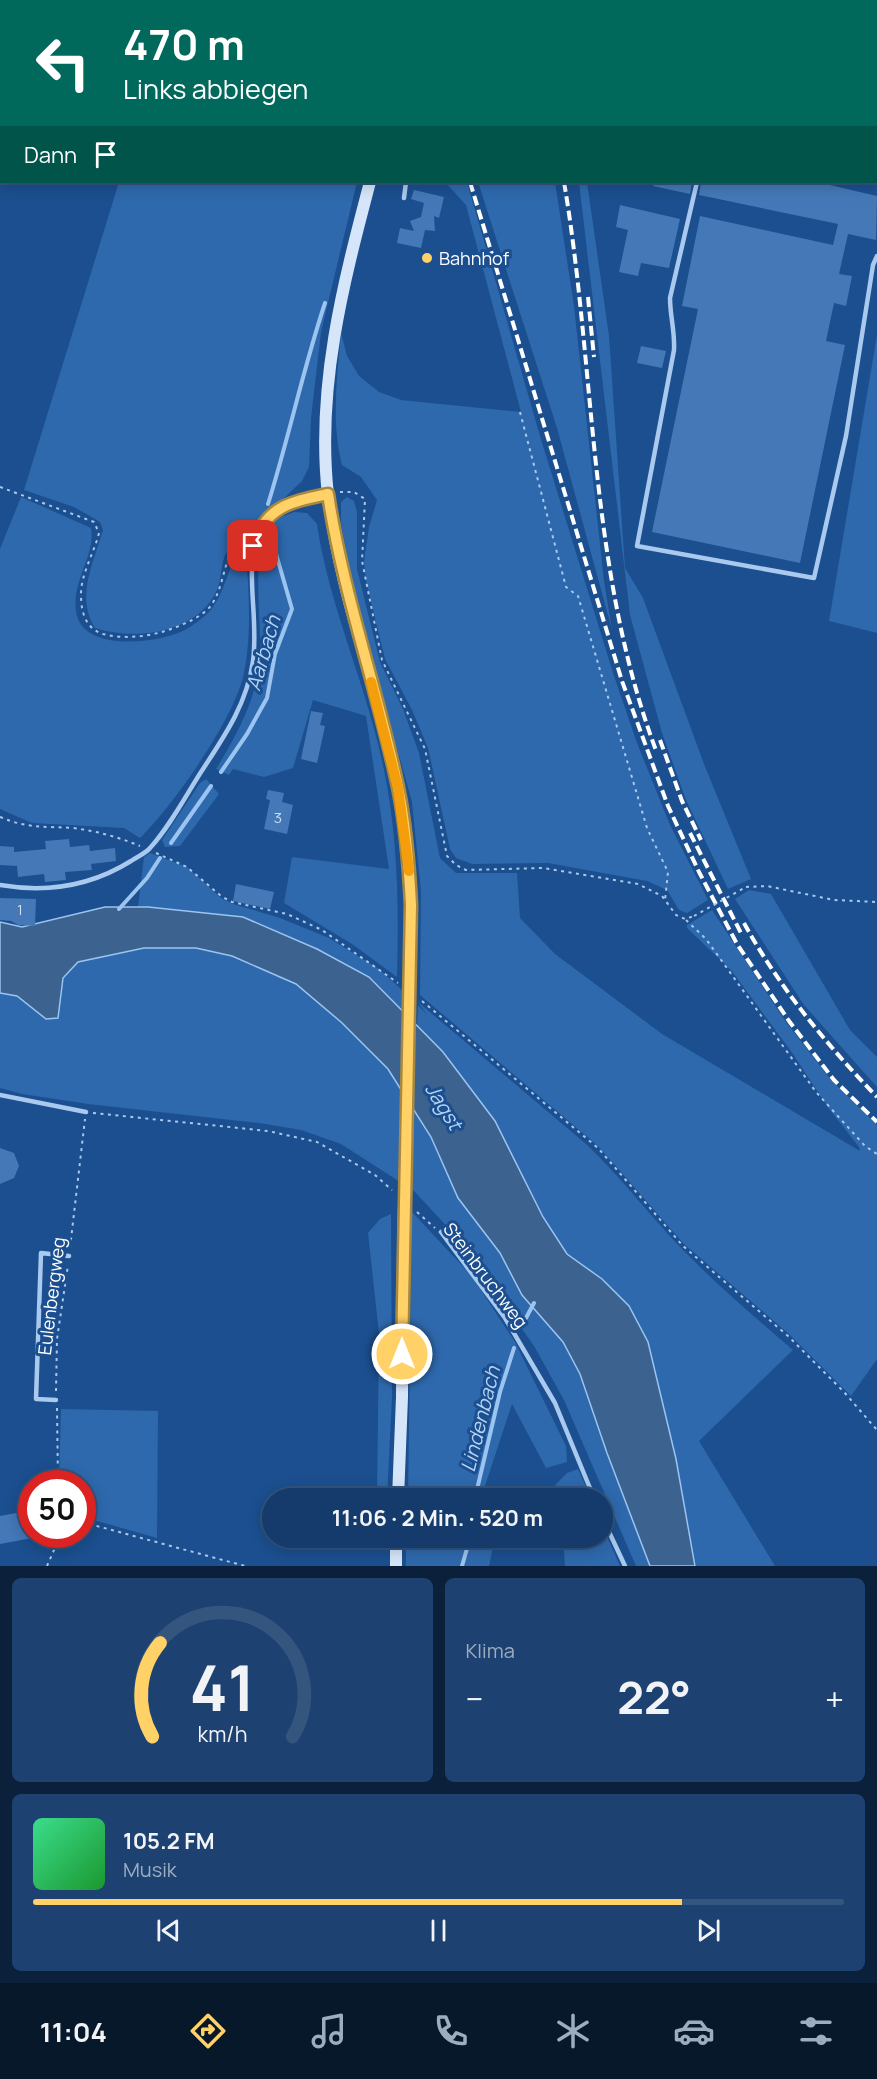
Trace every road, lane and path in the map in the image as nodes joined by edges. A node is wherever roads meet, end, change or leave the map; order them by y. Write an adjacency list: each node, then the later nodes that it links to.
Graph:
1 (370, 183): 8 (main road)
2 (406, 183): 4 (lane)
3 (697, 183): 5 (lane)
4 (404, 198)
5 (877, 256)
6 (520, 412): 13 (path)
7 (0, 487): 9 (path)
8 (328, 494): 9 (street); 13 (path); 28 (main road, bridge)
9 (258, 530): 11 (lane)
10 (0, 817): 11 (path)
11 (149, 849): 12 (lane); 16 (path)
12 (0, 885)
13 (665, 901): 15 (path)
14 (877, 902): 15 (path, bridge)
15 (685, 920): 20 (path)
16 (398, 983)
17 (417, 998): 26 (path)
18 (0, 1095): 19 (lane)
19 (86, 1112): 21 (path); 24 (path, Eulenbergweg)
20 (877, 1154)
21 (400, 1197)
22 (416, 1211): 23 (path, Steinbruchweg)
23 (441, 1232): 29 (lane, Steinbruchweg)
24 (69, 1256): 25 (path, Eulenbergweg); 25 (lane)
25 (56, 1400): 27 (path, Eulenbergweg)
26 (877, 1430)
27 (58, 1470)
28 (398, 1488)
29 (590, 1488)
30 (96, 1526): 35 (path)
31 (613, 1539): 37 (lane)
32 (54, 1548): 34 (path)
33 (396, 1548): 36 (main road)
34 (47, 1566)
35 (245, 1566)
36 (396, 1566)
37 (626, 1566)

